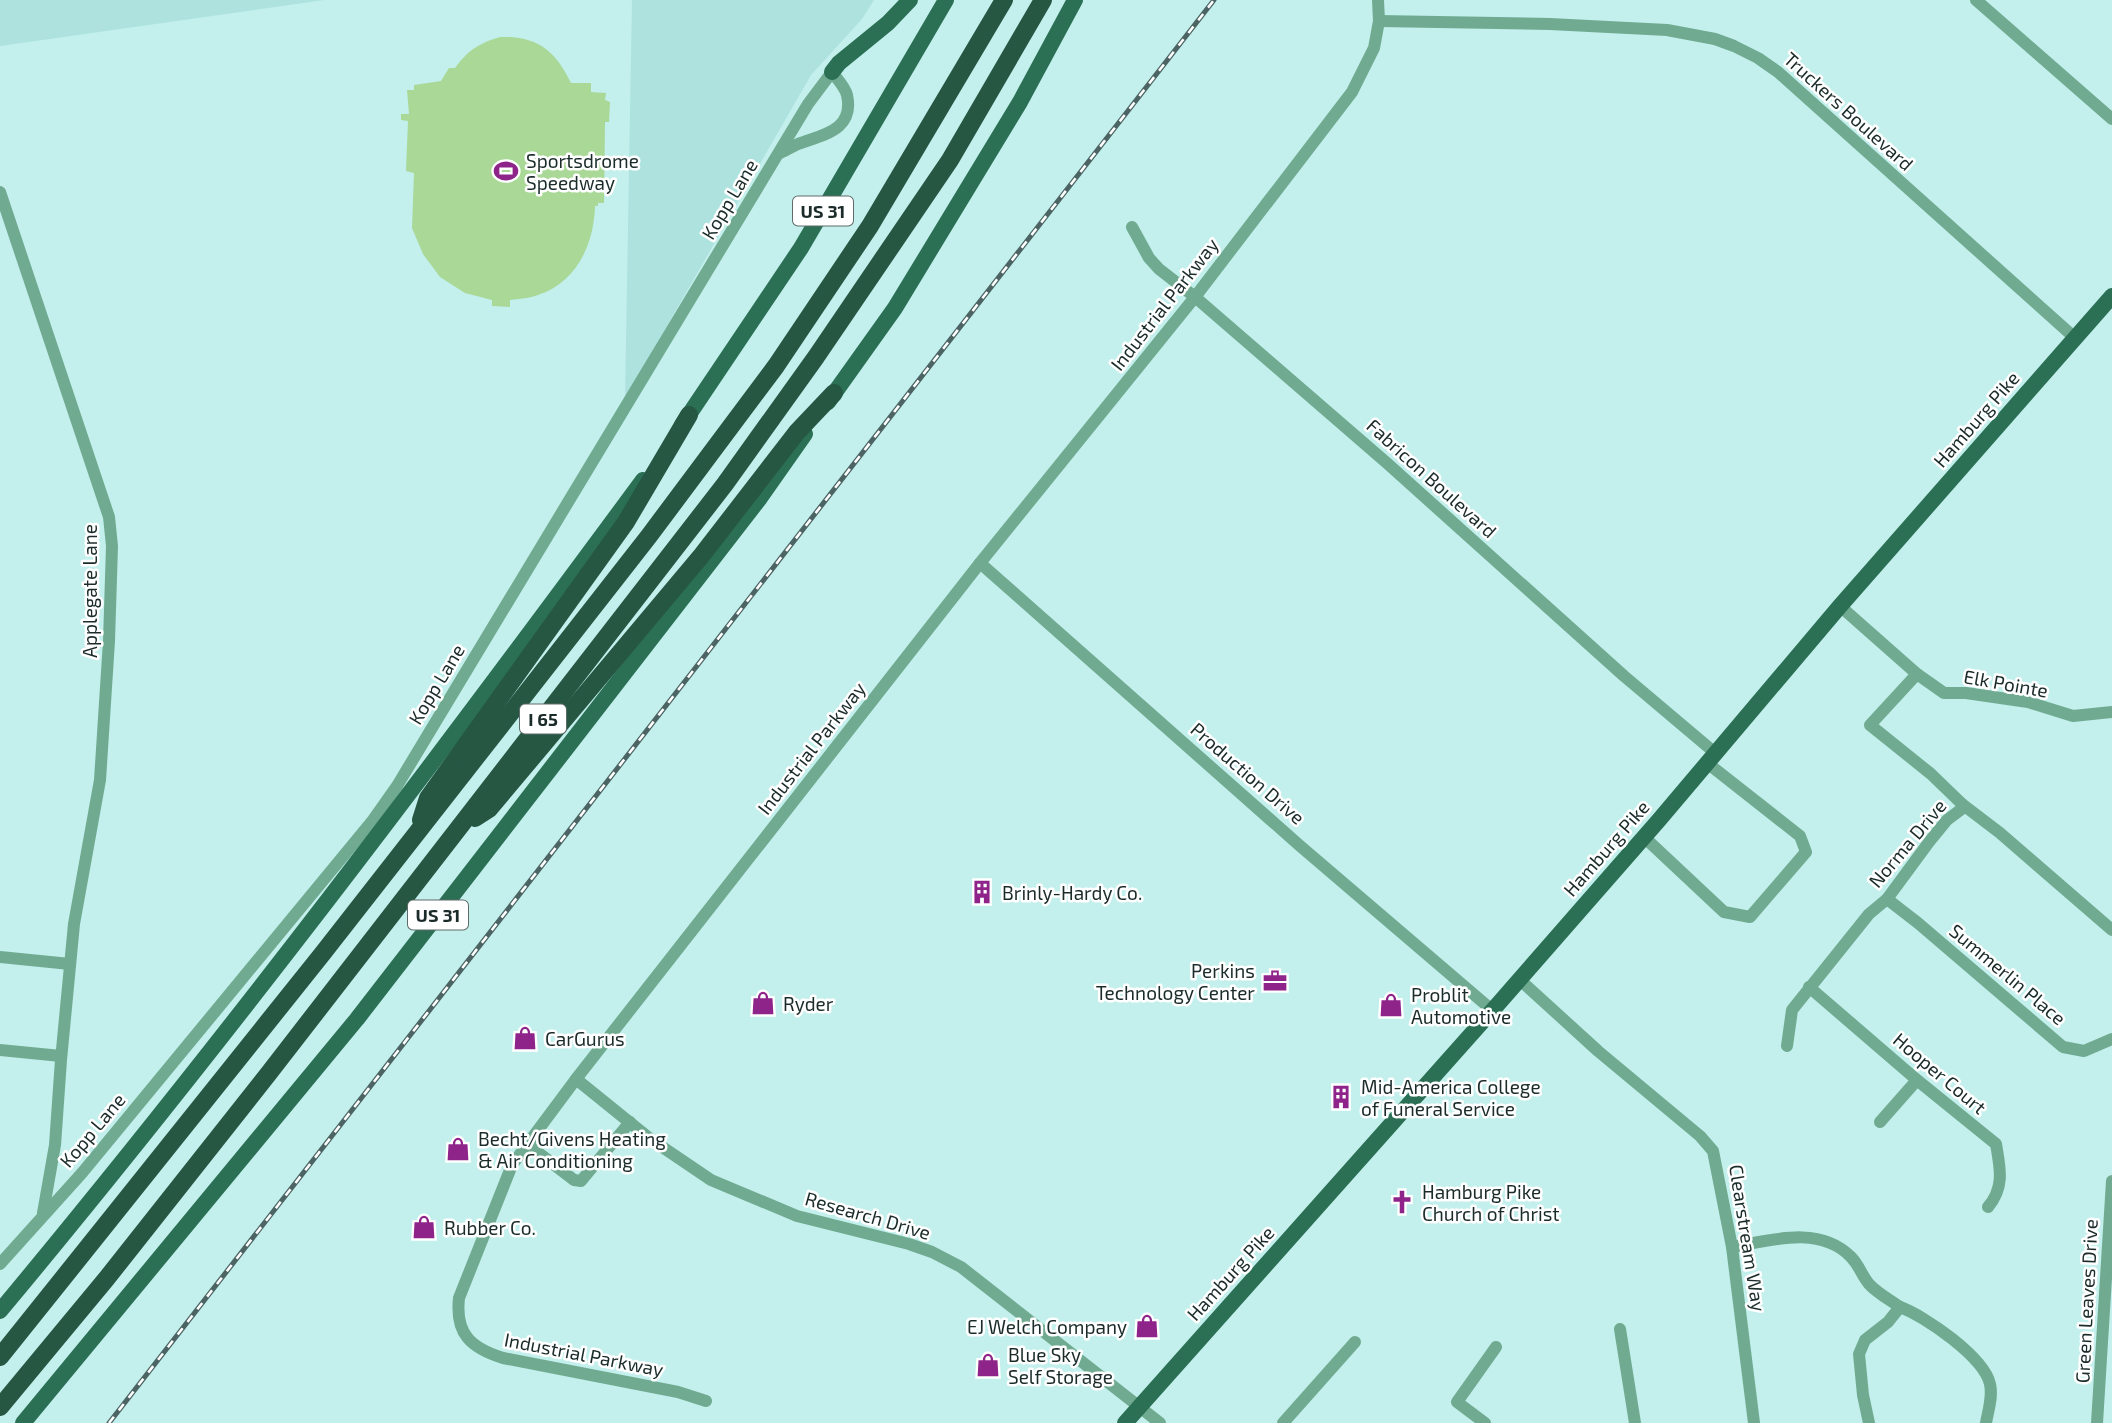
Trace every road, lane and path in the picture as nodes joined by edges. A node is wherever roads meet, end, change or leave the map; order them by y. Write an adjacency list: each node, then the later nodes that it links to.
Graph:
1 (910, 0): 9 (main road)
2 (946, 0): 18 (main road, US 31)
3 (1004, 0): 26 (highway, I 65)
4 (1043, 0): 25 (highway, I 65)
5 (1075, 0): 17 (main road, US 31)
6 (1378, 0): 8 (street, Industrial Parkway)
7 (1976, 0): 10 (street)
8 (1379, 21): 15 (street, Industrial Parkway); 16 (street, Truckers Boulevard)
9 (832, 72): 11 (street, Kopp Lane); 11 (street)
10 (2112, 119)
11 (778, 154): 46 (street, Kopp Lane)
12 (0, 192): 31 (street, Applegate Lane)
13 (1132, 227): 15 (street, Fabricon Boulevard)
14 (2112, 296): 16 (main road, Hamburg Pike)
15 (1195, 298): 19 (street, Industrial Parkway); 23 (street, Fabricon Boulevard)
16 (2075, 338): 20 (main road, Hamburg Pike)
17 (834, 393): 25 (highway); 58 (main road, US 31)
18 (688, 415): 26 (highway); 50 (main road, US 31)
19 (980, 563): 34 (street, Production Drive); 39 (street, Industrial Parkway)
20 (1840, 606): 21 (street, Elk Pointe); 23 (main road, Hamburg Pike)
21 (1917, 674): 22 (street, Elk Pointe); 24 (street, Norma Drive)
22 (2112, 712)
23 (1710, 757): 27 (main road, Hamburg Pike); 27 (street, Fabricon Boulevard)
24 (1962, 804): 28 (street, Norma Drive); 29 (street)
25 (460, 827): 57 (highway, I 65)
26 (416, 835): 54 (highway, I 65)
27 (1644, 837): 32 (main road, Hamburg Pike)
28 (1887, 899): 33 (street, Norma Drive); 35 (street, Summerlin Place)
29 (2112, 930)
30 (0, 957): 31 (street)
31 (70, 964): 38 (street, Applegate Lane)
32 (1519, 979): 34 (main road, Hamburg Pike); 47 (street, Clearstream Way)
33 (1810, 987): 36 (street, Norma Drive); 40 (street, Hooper Court)
34 (1492, 1010): 56 (main road, Hamburg Pike)
35 (2112, 1039)
36 (1787, 1046)
37 (0, 1049): 38 (street)
38 (61, 1056): 46 (street, Applegate Lane)
39 (576, 1079): 41 (street, Research Drive); 43 (street, Industrial Parkway)
40 (1916, 1080): 42 (street); 45 (street, Hooper Court)
41 (630, 1122): 43 (street); 56 (street, Research Drive)
42 (1880, 1122)
43 (527, 1144): 55 (street, Industrial Parkway)
44 (2112, 1181): 67 (street, Green Leaves Drive)
45 (1988, 1207)
46 (43, 1214): 48 (street, Kopp Lane)
47 (1732, 1247): 49 (street); 64 (street, Clearstream Way)
48 (0, 1264)
49 (1900, 1307): 65 (street); 66 (street)
50 (0, 1311)
51 (1620, 1329): 63 (street)
52 (1355, 1342): 61 (street)
53 (1496, 1347): 62 (street)
54 (0, 1357)
55 (706, 1401)
56 (1139, 1406): 59 (main road, Hamburg Pike); 60 (street, Research Drive)
57 (0, 1407)
58 (23, 1423)
59 (1125, 1423)
60 (1160, 1423)
61 (1283, 1423)
62 (1485, 1423)
63 (1635, 1423)
64 (1754, 1423)
65 (1869, 1423)
66 (1986, 1423)
67 (2097, 1423)

